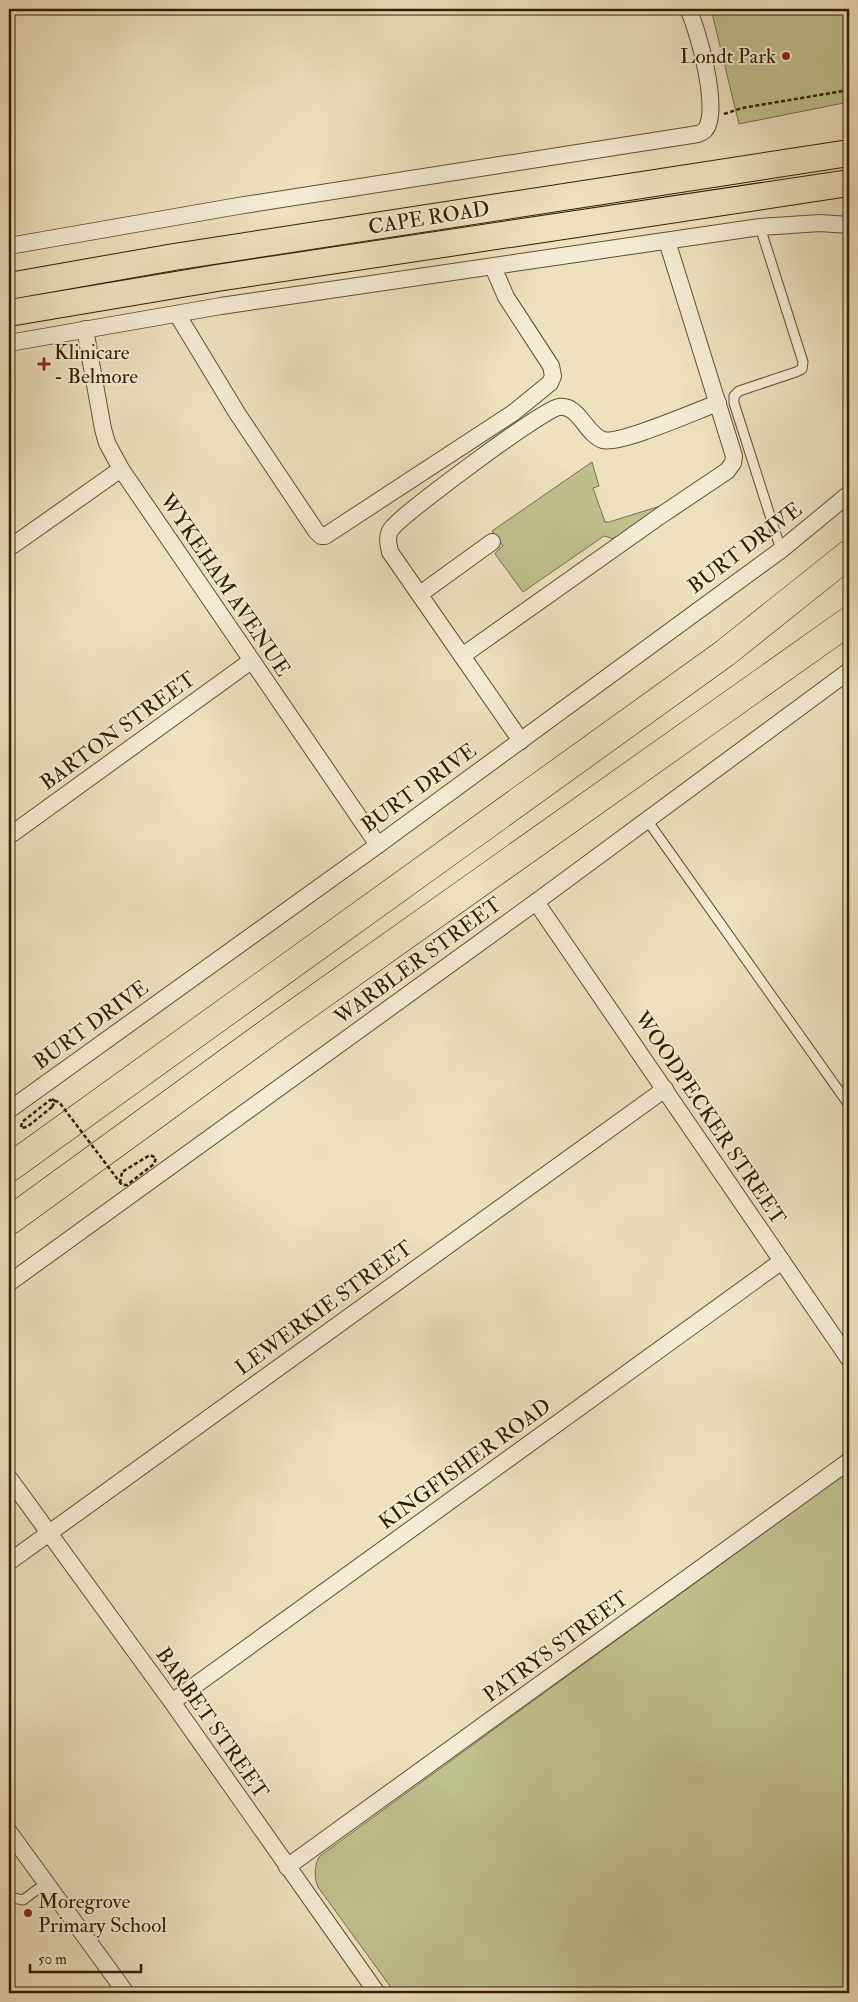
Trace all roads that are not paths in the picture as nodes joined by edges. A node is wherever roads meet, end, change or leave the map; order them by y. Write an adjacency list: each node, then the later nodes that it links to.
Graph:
1 (688, 9): 7 (street, CAPE ROAD)
2 (849, 153): 9 (main road, CAPE ROAD)
3 (849, 183): 11 (main road, CAPE ROAD)
4 (849, 225): 5 (street)
5 (760, 227): 6 (street); 21 (lane)
6 (667, 241): 8 (street); 16 (street)
7 (9, 246)
8 (493, 267): 13 (street); 13 (street)
9 (76, 274): 10 (main road, CAPE ROAD); 11 (main road)
10 (9, 286)
11 (81, 300): 12 (main road, CAPE ROAD)
12 (9, 313)
13 (177, 314): 14 (street)
14 (85, 328): 15 (street); 17 (street, WYKEHAM AVENUE)
15 (9, 343)
16 (718, 403): 23 (street); 25 (street)
17 (121, 469): 20 (street); 26 (street, WYKEHAM AVENUE)
18 (849, 494): 21 (street, BURT DRIVE)
19 (492, 542): 23 (street)
20 (9, 548)
21 (781, 550): 28 (street, BURT DRIVE)
22 (849, 554): 36 (highway)
23 (420, 594): 25 (street)
24 (849, 621): 37 (highway)
25 (462, 656): 28 (street)
26 (251, 661): 30 (street, BARTON STREET); 31 (street, WYKEHAM AVENUE)
27 (849, 670): 29 (street, WARBLER STREET)
28 (521, 741): 31 (street, BURT DRIVE)
29 (647, 820): 32 (street, WARBLER STREET); 34 (lane)
30 (9, 836)
31 (378, 844): 35 (street, BURT DRIVE)
32 (536, 902): 33 (street, WOODPECKER STREET); 39 (street, WARBLER STREET)
33 (665, 1089): 38 (street, WOODPECKER STREET); 43 (street, LEWERKIE STREET)
34 (849, 1105)
35 (9, 1110)
36 (9, 1168)
37 (9, 1221)
38 (782, 1261): 40 (street, WOODPECKER STREET); 45 (street, KINGFISHER ROAD)
39 (9, 1283)
40 (849, 1358)
41 (849, 1461): 47 (street, PATRYS STREET)
42 (9, 1478): 43 (street, BARBET STREET)
43 (48, 1533): 44 (street, LEWERKIE STREET); 45 (street, BARBET STREET)
44 (9, 1562)
45 (172, 1702): 47 (street, BARBET STREET)
46 (9, 1832): 48 (street)
47 (287, 1866): 51 (street, BARBET STREET)
48 (46, 1883): 49 (lane); 50 (street)
49 (9, 1897)
50 (126, 1993)
51 (377, 1993)

